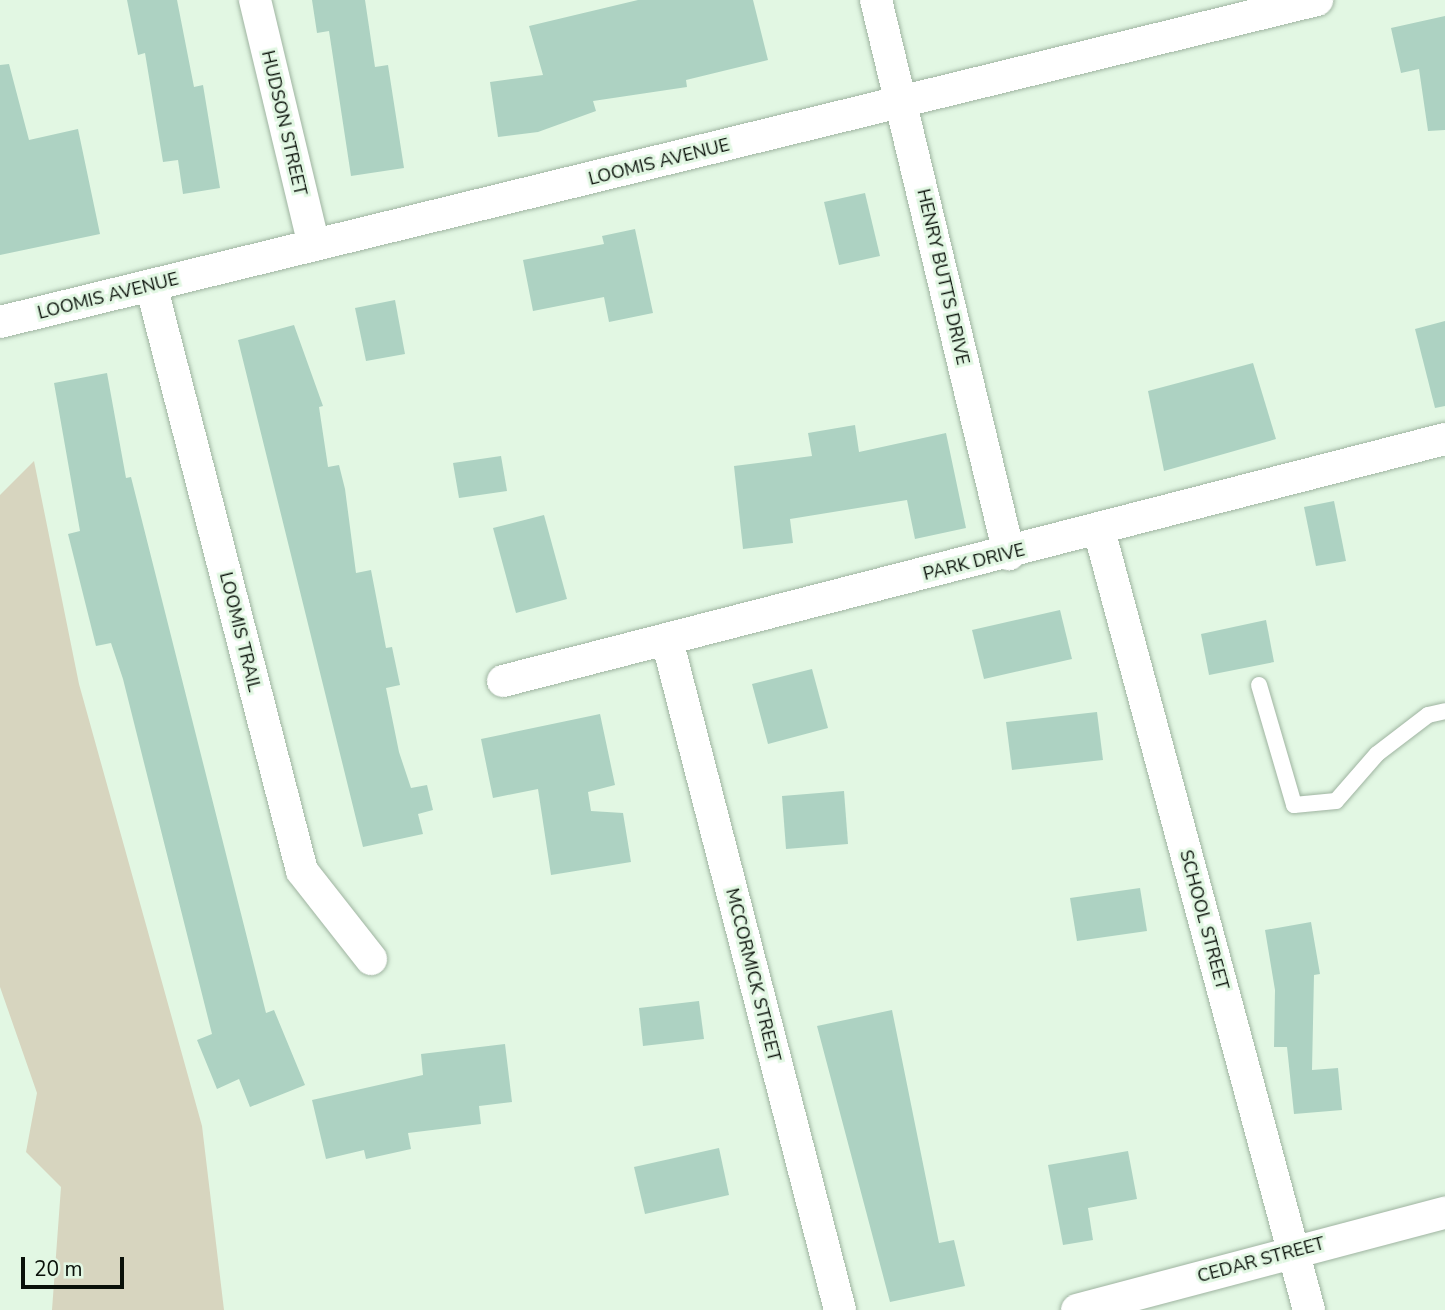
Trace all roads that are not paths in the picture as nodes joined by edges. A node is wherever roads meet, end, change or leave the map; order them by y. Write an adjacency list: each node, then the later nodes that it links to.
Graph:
1 (255, 0): 5 (street, HUDSON STREET)
2 (876, 0): 4 (street, HENRY BUTTS DRIVE)
3 (1317, 0): 4 (street, LOOMIS AVENUE)
4 (901, 103): 5 (street, LOOMIS AVENUE); 10 (street, HENRY BUTTS DRIVE)
5 (314, 246): 6 (street, LOOMIS AVENUE)
6 (151, 285): 7 (street, LOOMIS AVENUE); 15 (street, LOOMIS TRAIL)
7 (0, 322)
8 (1445, 439): 9 (street, PARK DRIVE)
9 (1099, 530): 10 (street, PARK DRIVE); 17 (street, SCHOOL STREET)
10 (1009, 554): 11 (street, PARK DRIVE)
11 (667, 640): 12 (street, PARK DRIVE); 18 (street, MCCORMICK STREET)
12 (503, 681)
13 (1259, 685): 14 (lane)
14 (1445, 711)
15 (371, 959)
16 (1445, 1213): 17 (street, CEDAR STREET)
17 (1293, 1250): 19 (street, CEDAR STREET); 20 (street, SCHOOL STREET)
18 (840, 1310)
19 (1077, 1310)
20 (1309, 1310)

